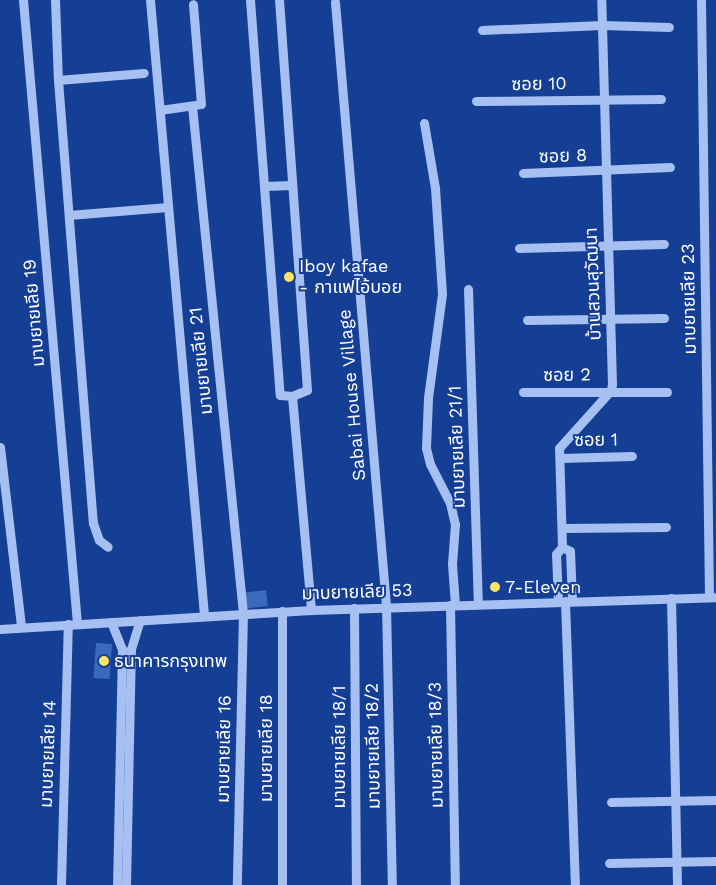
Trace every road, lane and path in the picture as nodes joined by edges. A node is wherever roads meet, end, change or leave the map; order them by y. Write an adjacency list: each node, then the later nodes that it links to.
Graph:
1 (23, 0): 59 (street, มาบยายเลีย 19)
2 (55, 0): 14 (street)
3 (150, 0): 19 (street)
4 (250, 0): 25 (street)
5 (279, 0): 24 (street)
6 (601, 0): 10 (street, บ้านสวนสุวัฒนา)
7 (701, 0): 46 (street, มาบยายเลีย 23)
8 (335, 2): 51 (street, Sabai House Village)
9 (193, 4): 18 (street)
10 (602, 25): 11 (street); 12 (street); 16 (street, บ้านสวนสุวัฒนา)
11 (669, 27)
12 (482, 30)
13 (144, 73): 14 (street)
14 (58, 80): 27 (street)
15 (661, 99): 16 (street, ซอย 10)
16 (604, 100): 17 (street, ซอย 10); 22 (street, บ้านสวนสุวัฒนา)
17 (476, 101)
18 (192, 106): 19 (street); 55 (street, มาบยายเลีย 21)
19 (160, 110): 26 (street)
20 (424, 123): 50 (street, มาบยายเลีย 18/3)
21 (670, 167): 22 (street, ซอย 8)
22 (605, 171): 23 (street, ซอย 8); 29 (street, บ้านสวนสุวัฒนา)
23 (523, 174)
24 (292, 185): 25 (street); 38 (street)
25 (264, 186): 38 (street)
26 (168, 207): 27 (street); 56 (street)
27 (69, 215): 44 (street)
28 (664, 244): 29 (street)
29 (609, 245): 30 (street); 33 (street, บ้านสวนสุวัฒนา)
30 (519, 248)
31 (468, 289): 49 (street, มาบยายเลีย 21/1)
32 (664, 318): 33 (street)
33 (610, 319): 34 (street); 35 (street, บ้านสวนสุวัฒนา)
34 (527, 320)
35 (611, 390): 36 (street, ซอย 2); 37 (street, ซอย 2); 41 (street)
36 (523, 392)
37 (667, 392)
38 (292, 396): 53 (street)
39 (0, 447): 60 (street)
40 (632, 456): 41 (street, ซอย 1)
41 (560, 458): 43 (street)
42 (666, 527): 43 (street)
43 (562, 528): 45 (street)
44 (108, 547)
45 (562, 547): 48 (street); 48 (street)
46 (712, 597): 47 (street, มาบยายเลีย 53)
47 (671, 598): 48 (street, มาบยายเลีย 53); 64 (street)
48 (565, 601): 49 (street, มาบยายเลีย 53); 77 (street)
49 (478, 604): 50 (street, มาบยายเลีย 53)
50 (452, 605): 51 (street, มาบยายเลีย 53); 76 (street, มาบยายเลีย 18/3)
51 (386, 606): 52 (street, มาบยายเลีย 53); 75 (street, มาบยายเลีย 18/2)
52 (354, 608): 53 (street, มาบยายเลีย 53); 74 (street, มาบยายเลีย 18/1)
53 (311, 610): 54 (street, มาบยายเลีย 53)
54 (282, 611): 55 (street, มาบยายเลีย 53); 73 (street, มาบยายเลีย 18)
55 (243, 613): 56 (street, มาบยายเลีย 53); 72 (street, มาบยายเลีย 16)
56 (204, 616): 57 (street, มาบยายเลีย 53)
57 (140, 620): 58 (street, มาบยายเลีย 53); 62 (street)
58 (111, 622): 59 (street, มาบยายเลีย 53); 62 (street)
59 (72, 624): 60 (street, มาบยายเลีย 53); 69 (street, มาบยายเลีย 14)
60 (21, 628): 61 (street, มาบยายเลีย 53)
61 (0, 629)
62 (124, 788): 70 (street); 71 (street)
63 (716, 800): 64 (street)
64 (675, 801): 65 (street); 67 (street)
65 (610, 802)
66 (716, 861): 67 (street)
67 (676, 862): 68 (street); 78 (street)
68 (609, 863)
69 (60, 885)
70 (117, 885)
71 (126, 885)
72 (237, 885)
73 (282, 885)
74 (356, 885)
75 (392, 885)
76 (455, 885)
77 (575, 885)
78 (677, 885)

